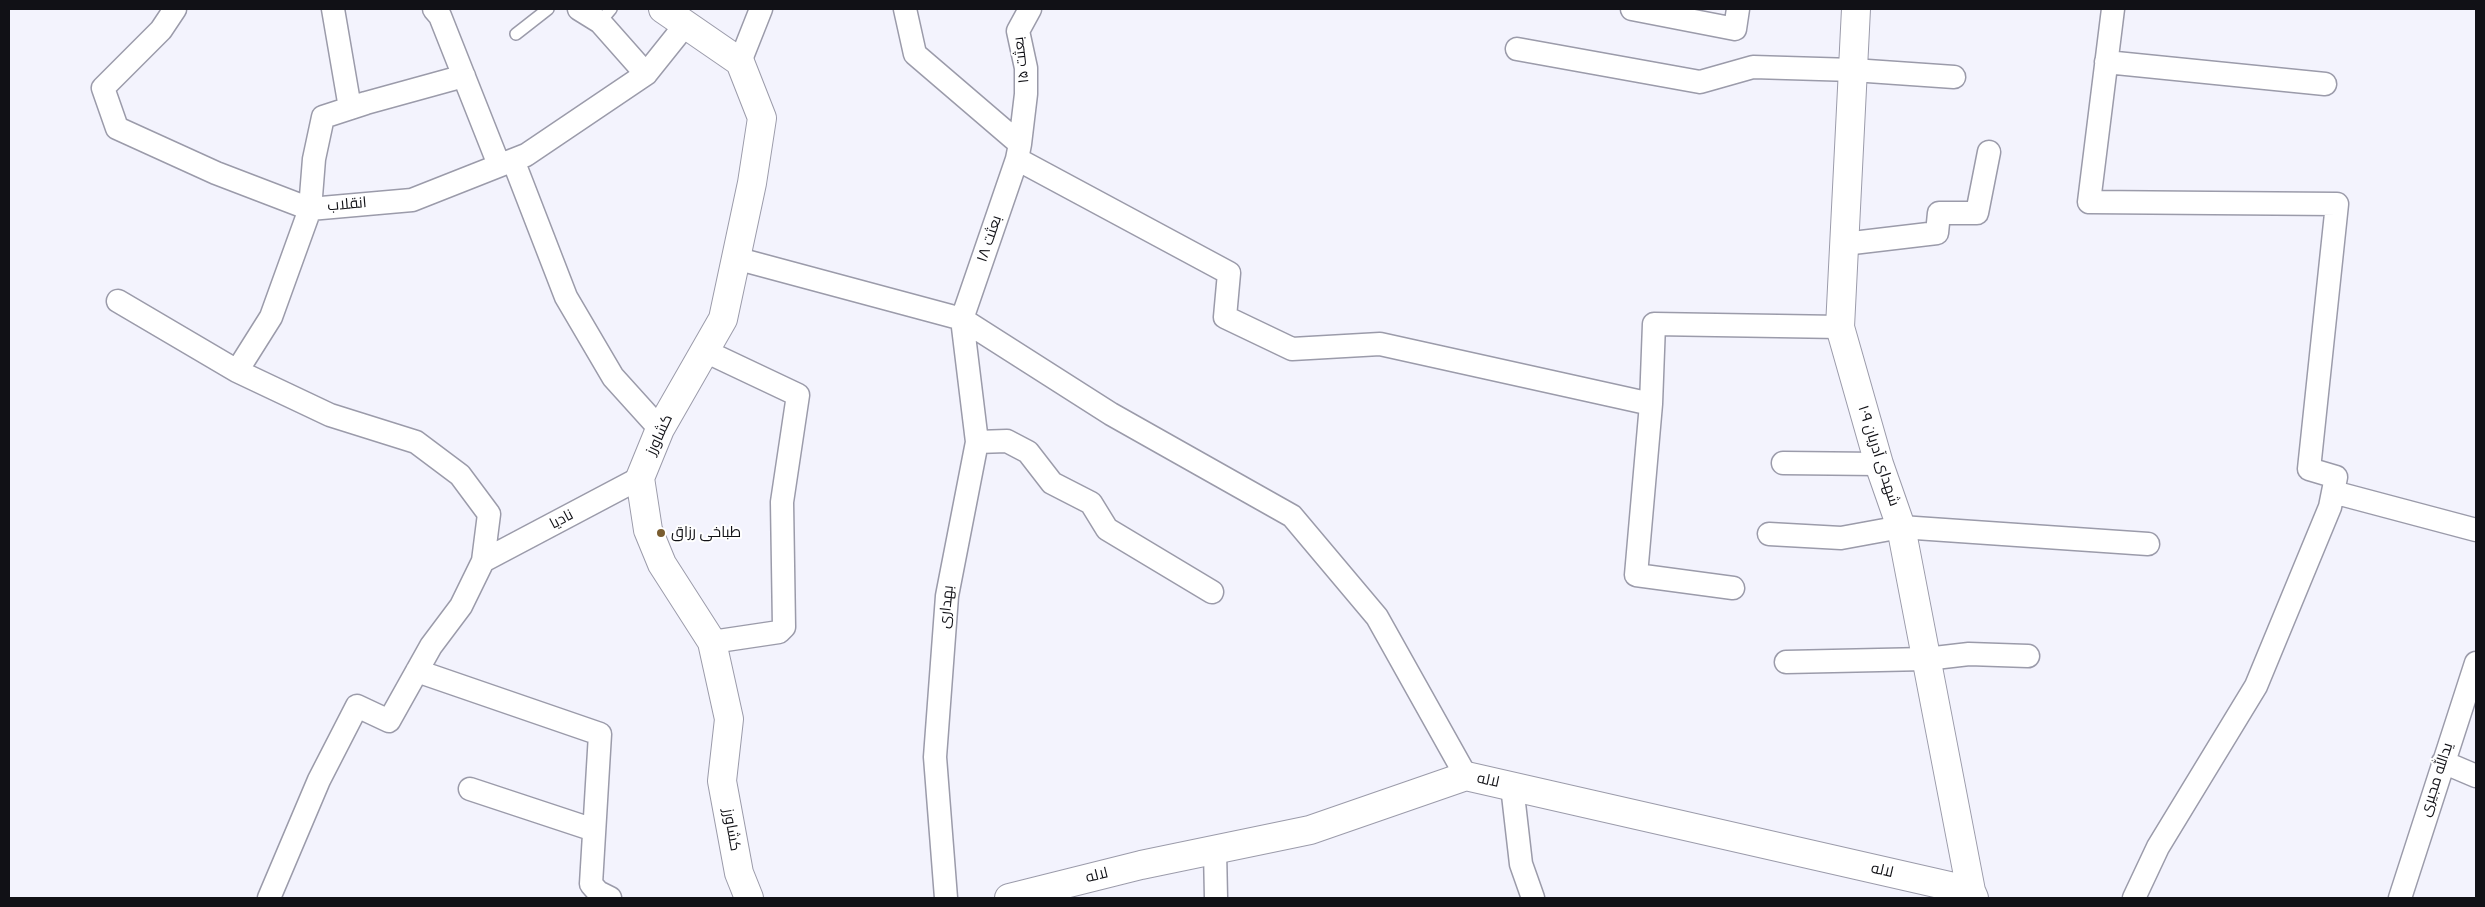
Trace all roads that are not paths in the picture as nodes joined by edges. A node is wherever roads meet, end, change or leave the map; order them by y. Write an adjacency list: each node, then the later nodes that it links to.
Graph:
1 (175, 9): 29 (street, انقلاب)
2 (333, 9): 25 (street)
3 (434, 9): 22 (street)
4 (548, 9): 16 (lane)
5 (579, 9): 14 (street)
6 (663, 9): 15 (street)
7 (761, 9): 18 (street)
8 (905, 9): 26 (street)
9 (1030, 9): 26 (street, بعثت ۱۵)
10 (1632, 9): 11 (street)
11 (1738, 9)
12 (1856, 9): 20 (street, شهدای آدریان ۱۰۹)
13 (2113, 9): 19 (street)
14 (605, 16): 21 (street)
15 (686, 24): 18 (street); 21 (street, انقلاب)
16 (516, 34)
17 (1517, 49): 20 (street)
18 (740, 62): 31 (street, کشاورز)
19 (2106, 62): 24 (street); 43 (street)
20 (1853, 70): 23 (street); 30 (street, شهدای آدریان ۱۰۹)
21 (646, 74): 28 (street, انقلاب)
22 (464, 76): 25 (street); 28 (street)
23 (1954, 77)
24 (2325, 84)
25 (350, 108): 29 (street)
26 (1018, 151): 33 (street, بعثت ۱۸); 37 (street)
27 (1989, 152): 30 (street)
28 (506, 163): 29 (street, انقلاب); 38 (street)
29 (310, 209): 36 (street)
30 (1844, 244): 34 (street, شهدای آدریان ۱۰۹)
31 (736, 258): 33 (street); 35 (street, کشاورز)
32 (118, 301): 36 (street)
33 (962, 319): 39 (street, بهداری); 58 (street)
34 (1840, 327): 37 (street); 41 (street, شهدای آدریان ۱۰۹)
35 (705, 350): 38 (street, کشاورز); 51 (street)
36 (237, 371): 48 (street)
37 (1651, 404): 49 (street)
38 (660, 429): 42 (street, کشاورز)
39 (977, 442): 50 (street); 68 (street, بهداری)
40 (1783, 463): 41 (street)
41 (1879, 464): 44 (street, شهدای آدریان ۱۰۹)
42 (640, 478): 48 (street, نادیا); 51 (street, کشاورز)
43 (2333, 492): 45 (street); 72 (street)
44 (1902, 527): 46 (street); 47 (street); 53 (street, شهدای آدریان ۱۰۹)
45 (2476, 530)
46 (1769, 534)
47 (2148, 544)
48 (483, 561): 56 (street)
49 (1733, 588)
50 (1212, 592)
51 (712, 642): 67 (street, کشاورز)
52 (2028, 656): 53 (street)
53 (1926, 659): 54 (street); 64 (street, شهدای آدریان ۱۰۹)
54 (1786, 662)
55 (2476, 663): 57 (street, یدالله مجیری)
56 (418, 671): 62 (street); 65 (street)
57 (2443, 762): 59 (street); 73 (street, یدالله مجیری)
58 (1466, 776): 60 (street, لاله); 63 (street, لاله)
59 (2476, 776)
60 (1512, 786): 64 (street, لاله); 71 (street)
61 (470, 789): 62 (street)
62 (594, 830): 66 (street)
63 (1215, 850): 69 (street, لاله); 70 (street)
64 (1972, 895)
65 (269, 898)
66 (610, 898)
67 (749, 898)
68 (946, 898)
69 (1009, 898)
70 (1216, 898)
71 (1533, 898)
72 (2134, 898)
73 (2400, 898)

